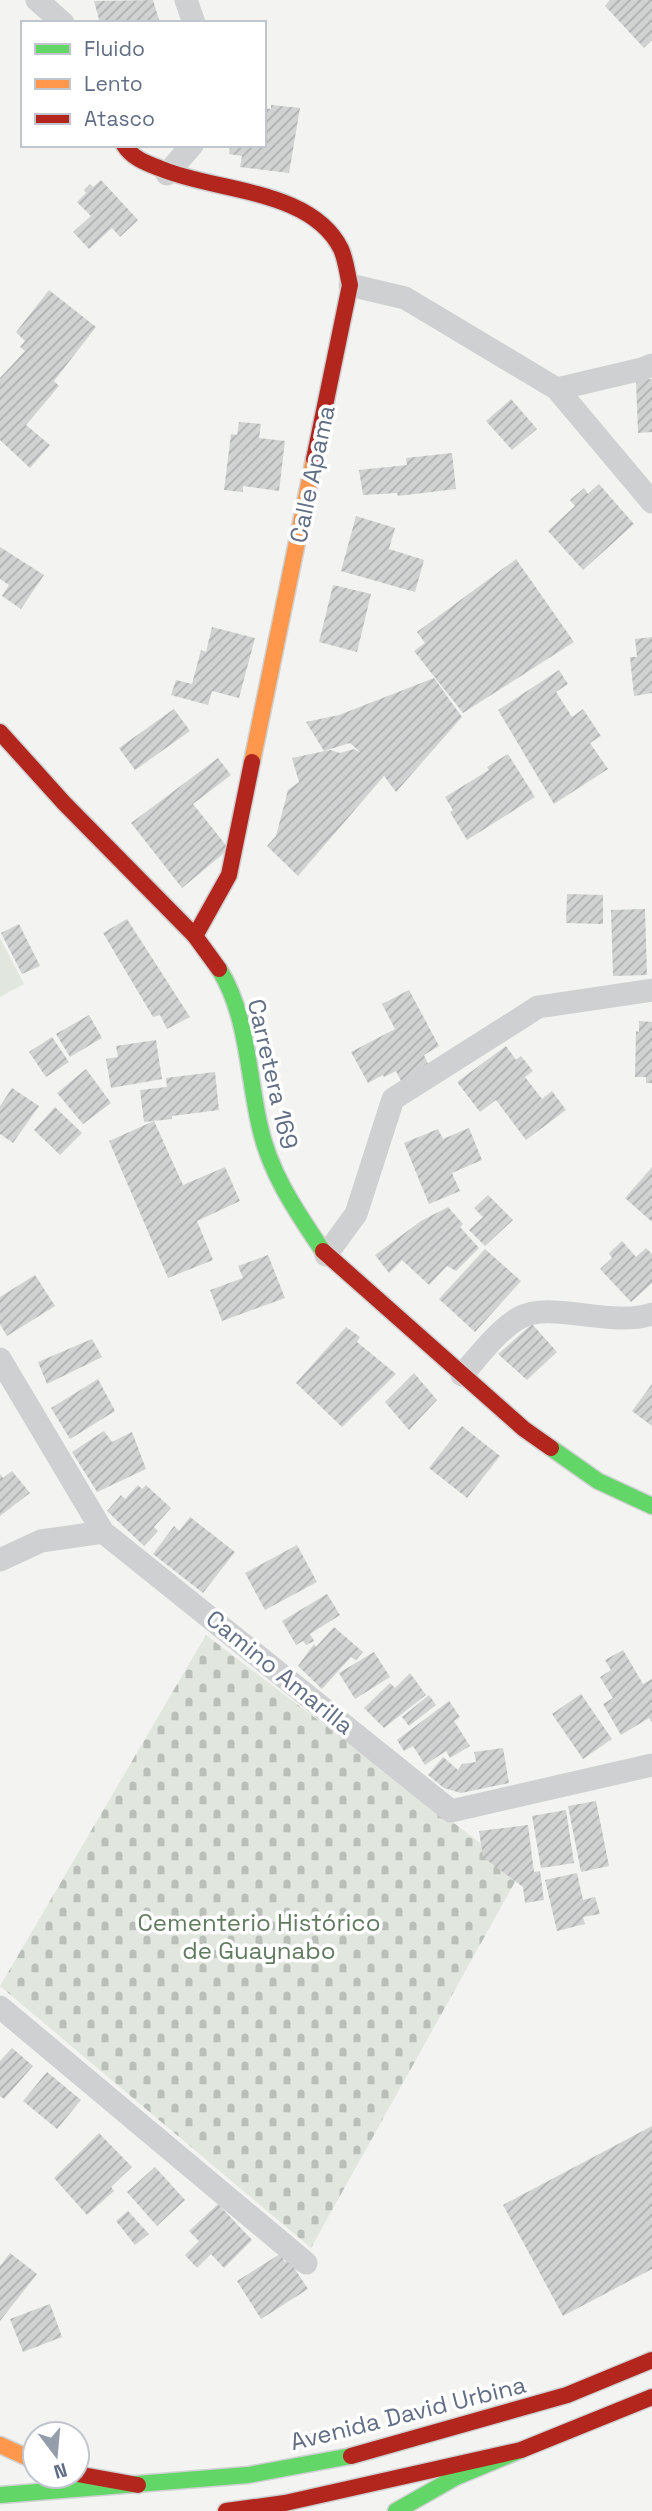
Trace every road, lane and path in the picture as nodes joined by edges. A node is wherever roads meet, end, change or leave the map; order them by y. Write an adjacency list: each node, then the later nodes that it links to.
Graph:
1 (186, 0): 2 (street)
2 (193, 21)
3 (125, 147): 5 (main road, Calle Apama)
4 (190, 147): 5 (street)
5 (167, 174): 6 (main road, Calle Apama)
6 (350, 285): 8 (street); 11 (main road, Calle Apama)
7 (652, 365): 8 (street)
8 (557, 389): 9 (street)
9 (652, 502)
10 (0, 732): 11 (main road, Carretera 169)
11 (195, 936): 13 (main road, Carretera 169)
12 (652, 990): 13 (street)
13 (326, 1255): 16 (main road, Carretera 169)
14 (652, 1314): 16 (street)
15 (0, 1359): 18 (street, Camino Amarilla)
16 (462, 1375): 17 (main road, Carretera 169)
17 (652, 1506)
18 (103, 1532): 19 (street); 20 (street, Camino Amarilla)
19 (0, 1560)
20 (652, 1765)
21 (0, 2007): 22 (street)
22 (306, 2263)
23 (652, 2360): 29 (main road, Avenida David Urbina)
24 (652, 2397): 26 (main road)
25 (0, 2445): 27 (main road)
26 (521, 2450): 31 (main road); 32 (main road)
27 (21, 2455)
28 (91, 2477): 29 (main road)
29 (138, 2485): 30 (main road, Avenida David Urbina)
30 (0, 2495)
31 (226, 2511)
32 (396, 2511)

